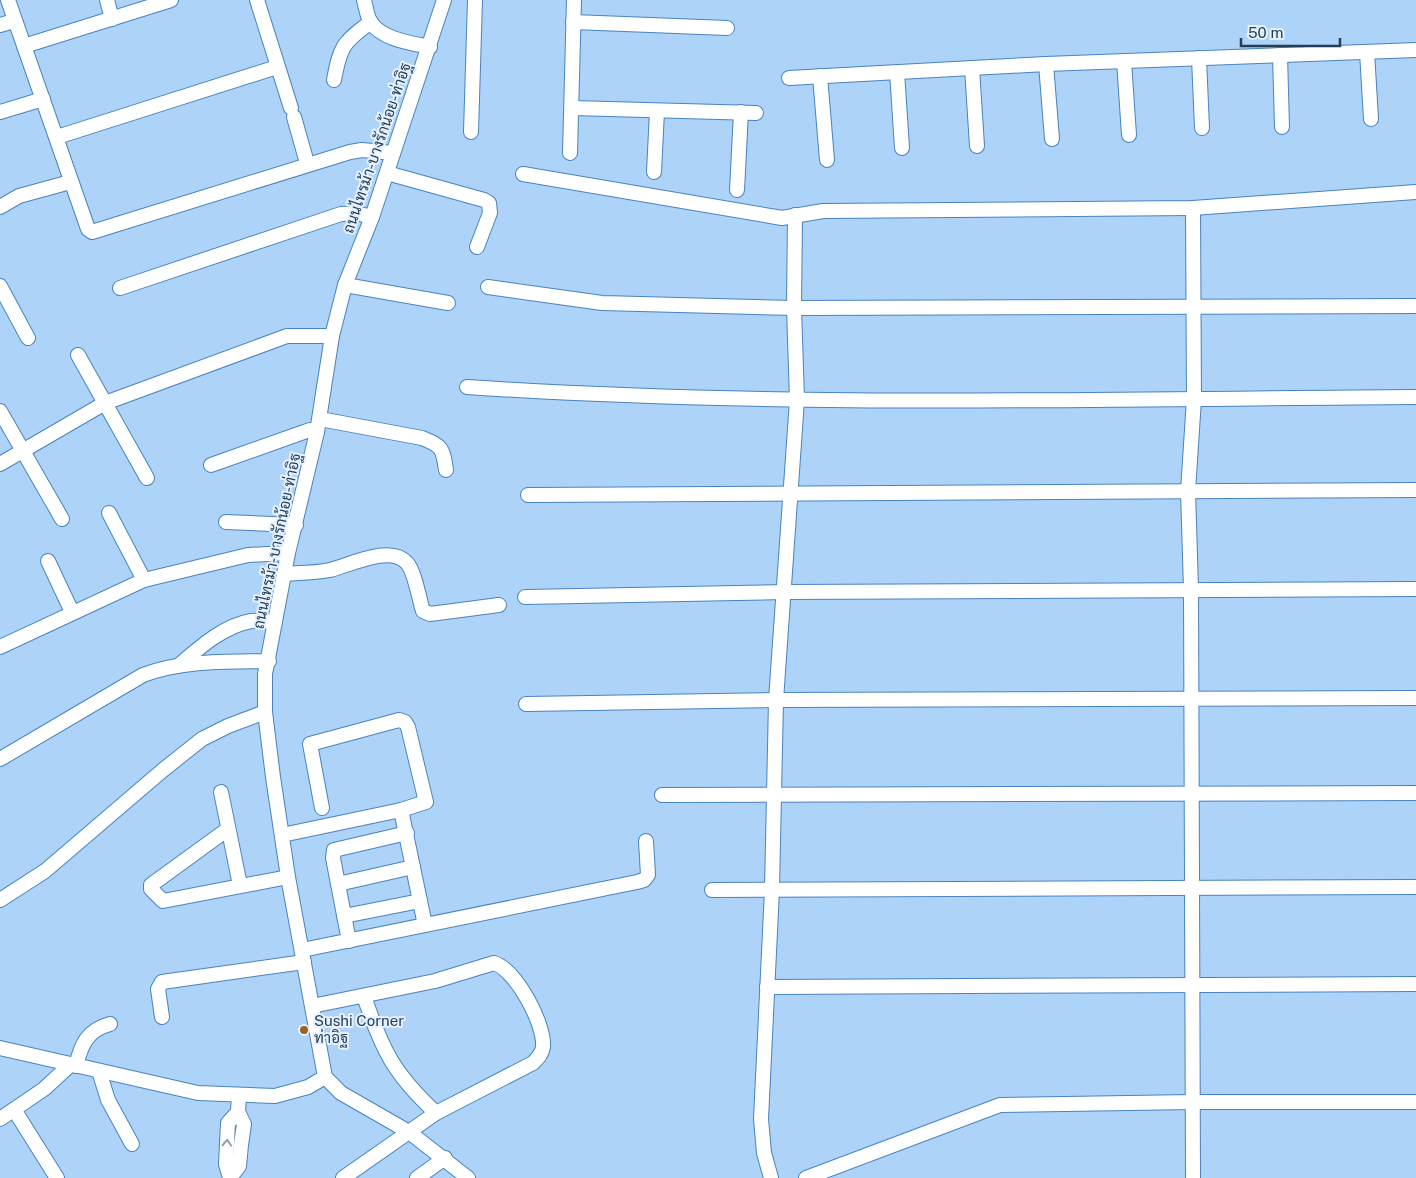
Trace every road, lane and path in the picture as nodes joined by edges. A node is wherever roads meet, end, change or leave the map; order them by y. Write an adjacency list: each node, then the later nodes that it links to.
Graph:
1 (8, 0): 10 (street)
2 (107, 0): 9 (street)
3 (171, 0): 9 (street)
4 (257, 0): 23 (street)
5 (364, 0): 11 (street)
6 (444, 0): 16 (street, ถนนไทรม้า-บางรักน้อย-ท่าอิฐ)
7 (476, 0): 38 (street)
8 (574, 0): 12 (street)
9 (112, 19): 15 (street)
10 (14, 21): 13 (street); 15 (street)
11 (371, 22): 16 (street); 28 (street)
12 (573, 22): 14 (street); 30 (street)
13 (0, 26)
14 (727, 28)
15 (24, 46): 29 (street)
16 (430, 47): 44 (street, ถนนไทรม้า-บางรักน้อย-ท่าอิฐ)
17 (1416, 50): 18 (street)
18 (1367, 52): 19 (street); 35 (street)
19 (1280, 55): 20 (street); 36 (street)
20 (1199, 58): 21 (street); 37 (street)
21 (1124, 61): 22 (street); 39 (street)
22 (1046, 64): 24 (street); 41 (street)
23 (277, 67): 40 (street); 47 (street)
24 (972, 68): 25 (street); 42 (street)
25 (897, 72): 26 (street); 43 (street)
26 (820, 76): 27 (street); 46 (street)
27 (789, 78)
28 (334, 80)
29 (43, 99): 32 (street); 40 (street)
30 (572, 108): 31 (street); 45 (street)
31 (657, 111): 33 (street); 48 (street)
32 (0, 112)
33 (741, 112): 34 (street); 52 (street)
34 (756, 113)
35 (1371, 119)
36 (1282, 127)
37 (1202, 128)
38 (471, 132)
39 (1129, 136)
40 (57, 137): 47 (street)
41 (1052, 139)
42 (977, 146)
43 (902, 148)
44 (393, 153): 47 (street); 49 (street, ถนนไทรม้า-บางรักน้อย-ท่าอิฐ)
45 (570, 153)
46 (827, 160)
47 (307, 163)
48 (654, 172)
49 (387, 173): 57 (street, ถนนไทรม้า-บางรักน้อย-ท่าอิฐ); 58 (street)
50 (523, 174): 56 (street)
51 (63, 184): 54 (street)
52 (737, 190)
53 (1416, 192): 55 (street)
54 (0, 207)
55 (1193, 208): 56 (street); 65 (street)
56 (795, 216): 66 (street)
57 (372, 217): 59 (street, ถนนไทรม้า-บางรักน้อย-ท่าอิฐ); 62 (street)
58 (477, 246)
59 (345, 285): 63 (street); 67 (street, ถนนไทรม้า-บางรักน้อย-ท่าอิฐ)
60 (0, 286): 68 (street)
61 (488, 287): 66 (street)
62 (120, 288)
63 (448, 303)
64 (1416, 306): 65 (street)
65 (1194, 307): 66 (street); 72 (street)
66 (794, 308): 73 (street)
67 (332, 336): 74 (street); 76 (street, ถนนไทรม้า-บางรักน้อย-ท่าอิฐ)
68 (28, 338)
69 (78, 355): 74 (street)
70 (467, 387): 73 (street)
71 (1416, 397): 72 (street)
72 (1194, 399): 73 (street); 83 (street)
73 (797, 400): 84 (street)
74 (105, 403): 77 (street); 81 (street)
75 (0, 411): 77 (street)
76 (319, 426): 79 (street); 80 (street); 89 (street, ถนนไทรม้า-บางรักน้อย-ท่าอิฐ)
77 (23, 451): 78 (street); 87 (street)
78 (0, 464)
79 (211, 465)
80 (446, 470)
81 (147, 478)
82 (1416, 490): 83 (street)
83 (1188, 491): 84 (street); 94 (street)
84 (791, 492): 85 (street); 96 (street)
85 (528, 495)
86 (109, 513): 93 (street)
87 (62, 519)
88 (226, 522): 89 (street)
89 (296, 525): 90 (street, ถนนไทรม้า-บางรักน้อย-ท่าอิฐ)
90 (288, 553): 92 (street, ถนนไทรม้า-บางรักน้อย-ท่าอิฐ); 93 (street)
91 (48, 561): 99 (street)
92 (284, 574): 98 (street); 100 (street, ถนนไทรม้า-บางรักน้อย-ท่าอิฐ)
93 (144, 580): 99 (street)
94 (1191, 588): 95 (street); 96 (street); 104 (street)
95 (1416, 588)
96 (784, 592): 97 (street); 106 (street)
97 (524, 597)
98 (499, 606)
99 (72, 612): 101 (street)
100 (275, 622): 102 (street, ถนนไทรม้า-บางรักน้อย-ท่าอิฐ); 103 (street)
101 (0, 647)
102 (269, 661): 103 (street); 108 (street, ถนนไทรม้า-บางรักน้อย-ท่าอิฐ)
103 (178, 666): 109 (street)
104 (1191, 698): 105 (street); 106 (street); 112 (street)
105 (1416, 698)
106 (776, 700): 107 (street); 114 (street)
107 (526, 704)
108 (265, 712): 119 (street, ถนนไทรม้า-บางรักน้อย-ท่าอิฐ); 129 (street)
109 (0, 759)
110 (221, 792): 117 (street)
111 (1416, 792): 112 (street)
112 (1192, 794): 114 (street); 126 (street)
113 (662, 795): 114 (street)
114 (773, 795): 128 (street)
115 (322, 808): 116 (street)
116 (401, 810): 118 (street); 119 (street)
117 (228, 829): 124 (street); 124 (street)
118 (407, 833): 121 (street); 123 (street)
119 (282, 835): 122 (street, ถนนไทรม้า-บางรักน้อย-ท่าอิฐ)
120 (646, 841): 132 (street)
121 (413, 867): 123 (street); 130 (street)
122 (288, 876): 124 (street); 134 (street, ถนนไทรม้า-บางรักน้อย-ท่าอิฐ)
123 (338, 884): 131 (street)
124 (240, 885)
125 (1416, 887): 126 (street)
126 (1192, 888): 128 (street); 136 (street)
127 (712, 890): 128 (street)
128 (772, 890): 137 (street)
129 (0, 900)
130 (420, 901): 131 (street); 132 (street)
131 (344, 916): 133 (street)
132 (425, 925): 133 (street)
133 (349, 941): 134 (street)
134 (303, 956): 139 (street, ถนนไทรม้า-บางรักน้อย-ท่าอิฐ); 140 (street)
135 (1416, 984): 136 (street)
136 (1191, 986): 137 (street); 147 (street)
137 (767, 988): 160 (street)
138 (364, 996): 139 (street); 150 (street); 150 (street)
139 (312, 1006): 145 (street, ถนนไทรม้า-บางรักน้อย-ท่าอิฐ)
140 (162, 1017)
141 (110, 1024): 143 (street)
142 (0, 1048): 143 (street)
143 (73, 1065): 144 (street); 149 (street)
144 (99, 1071): 146 (street); 153 (street)
145 (325, 1076): 146 (street); 152 (street)
146 (240, 1096): 156 (street)
147 (1193, 1102): 148 (street); 161 (street); 162 (street)
148 (1416, 1102)
149 (15, 1110): 151 (street); 155 (street)
150 (436, 1113): 152 (street)
151 (0, 1120)
152 (409, 1132): 154 (street); 157 (street)
153 (132, 1144)
154 (445, 1158): 158 (street); 159 (street)
155 (57, 1178)
156 (230, 1178)
157 (343, 1178)
158 (417, 1178)
159 (468, 1178)
160 (771, 1178)
161 (806, 1178)
162 (1193, 1178)

